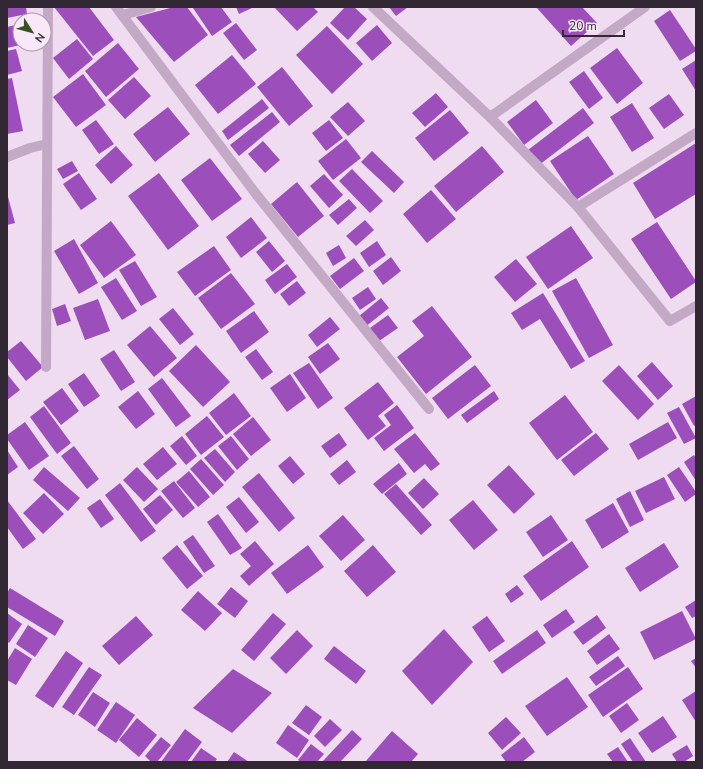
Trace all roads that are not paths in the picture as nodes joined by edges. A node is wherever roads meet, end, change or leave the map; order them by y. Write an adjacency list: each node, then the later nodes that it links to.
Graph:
1 (48, 7): 9 (street)
2 (116, 7): 6 (street)
3 (151, 7): 6 (street)
4 (373, 7): 7 (street)
5 (645, 7): 7 (street)
6 (123, 15): 14 (street)
7 (490, 117): 11 (street)
8 (696, 133): 11 (street)
9 (47, 144): 10 (street); 13 (street)
10 (7, 157)
11 (578, 207): 12 (street)
12 (696, 306)
13 (46, 367)
14 (429, 409)

